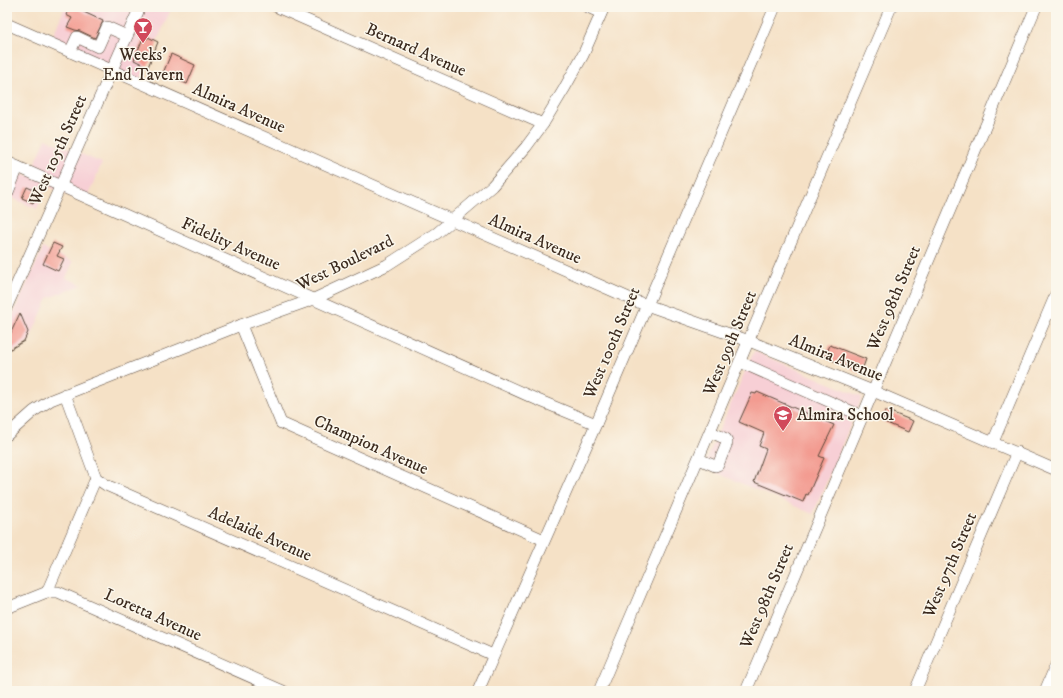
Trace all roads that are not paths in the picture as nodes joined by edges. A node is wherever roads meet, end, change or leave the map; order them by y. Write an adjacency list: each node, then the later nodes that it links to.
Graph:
1 (140, 7): 9 (street, West 105th Street)
2 (277, 7): 12 (street, Bernard Avenue)
3 (588, 7): 7 (street)
4 (775, 7): 21 (street, West 100th Street)
5 (891, 7): 23 (street, West 99th Street)
6 (1036, 7): 25 (street, West 98th Street)
7 (602, 10): 12 (street, West Boulevard)
8 (7, 24): 10 (street, Almira Avenue)
9 (127, 36): 10 (street); 11 (street, West 105th Street)
10 (70, 52): 11 (street, Almira Avenue)
11 (112, 70): 15 (street, West 105th Street); 17 (street, Almira Avenue)
12 (542, 124): 17 (street, West Boulevard)
13 (7, 162): 14 (street, Fidelity Avenue)
14 (18, 167): 15 (street, Fidelity Avenue); 16 (street)
15 (61, 186): 19 (street, Fidelity Avenue); 20 (street, West 105th Street)
16 (8, 192)
17 (451, 221): 19 (street, West Boulevard); 21 (street, Almira Avenue)
18 (1056, 294): 31 (street)
19 (314, 299): 22 (street, West Boulevard); 28 (street, Fidelity Avenue)
20 (7, 306)
21 (646, 306): 23 (street, Almira Avenue); 28 (street, West 100th Street)
22 (241, 325): 26 (street, West Boulevard); 36 (street, Champion Avenue)
23 (750, 341): 24 (street, West 99th Street); 25 (street, Almira Avenue)
24 (740, 362): 27 (street); 29 (street, West 99th Street)
25 (872, 391): 27 (street, West 98th Street); 31 (street, Almira Avenue)
26 (65, 394): 30 (street, West Boulevard); 35 (street)
27 (862, 416): 44 (street, West 98th Street)
28 (596, 424): 36 (street, West 100th Street)
29 (710, 432): 33 (street, West 99th Street); 33 (street)
30 (7, 434)
31 (993, 442): 32 (street, Almira Avenue)
32 (1017, 452): 34 (street, Almira Avenue); 45 (street, West 97th Street)
33 (699, 459): 43 (street, West 99th Street)
34 (1056, 470)
35 (96, 478): 37 (street); 39 (street, Adelaide Avenue)
36 (544, 540): 39 (street, West 100th Street)
37 (47, 592): 38 (street); 41 (street, Loretta Avenue)
38 (7, 608)
39 (493, 655): 42 (street, West 100th Street)
40 (1056, 665): 46 (street)
41 (283, 691)
42 (478, 691)
43 (599, 691)
44 (746, 691)
45 (914, 691)
46 (1045, 691)

